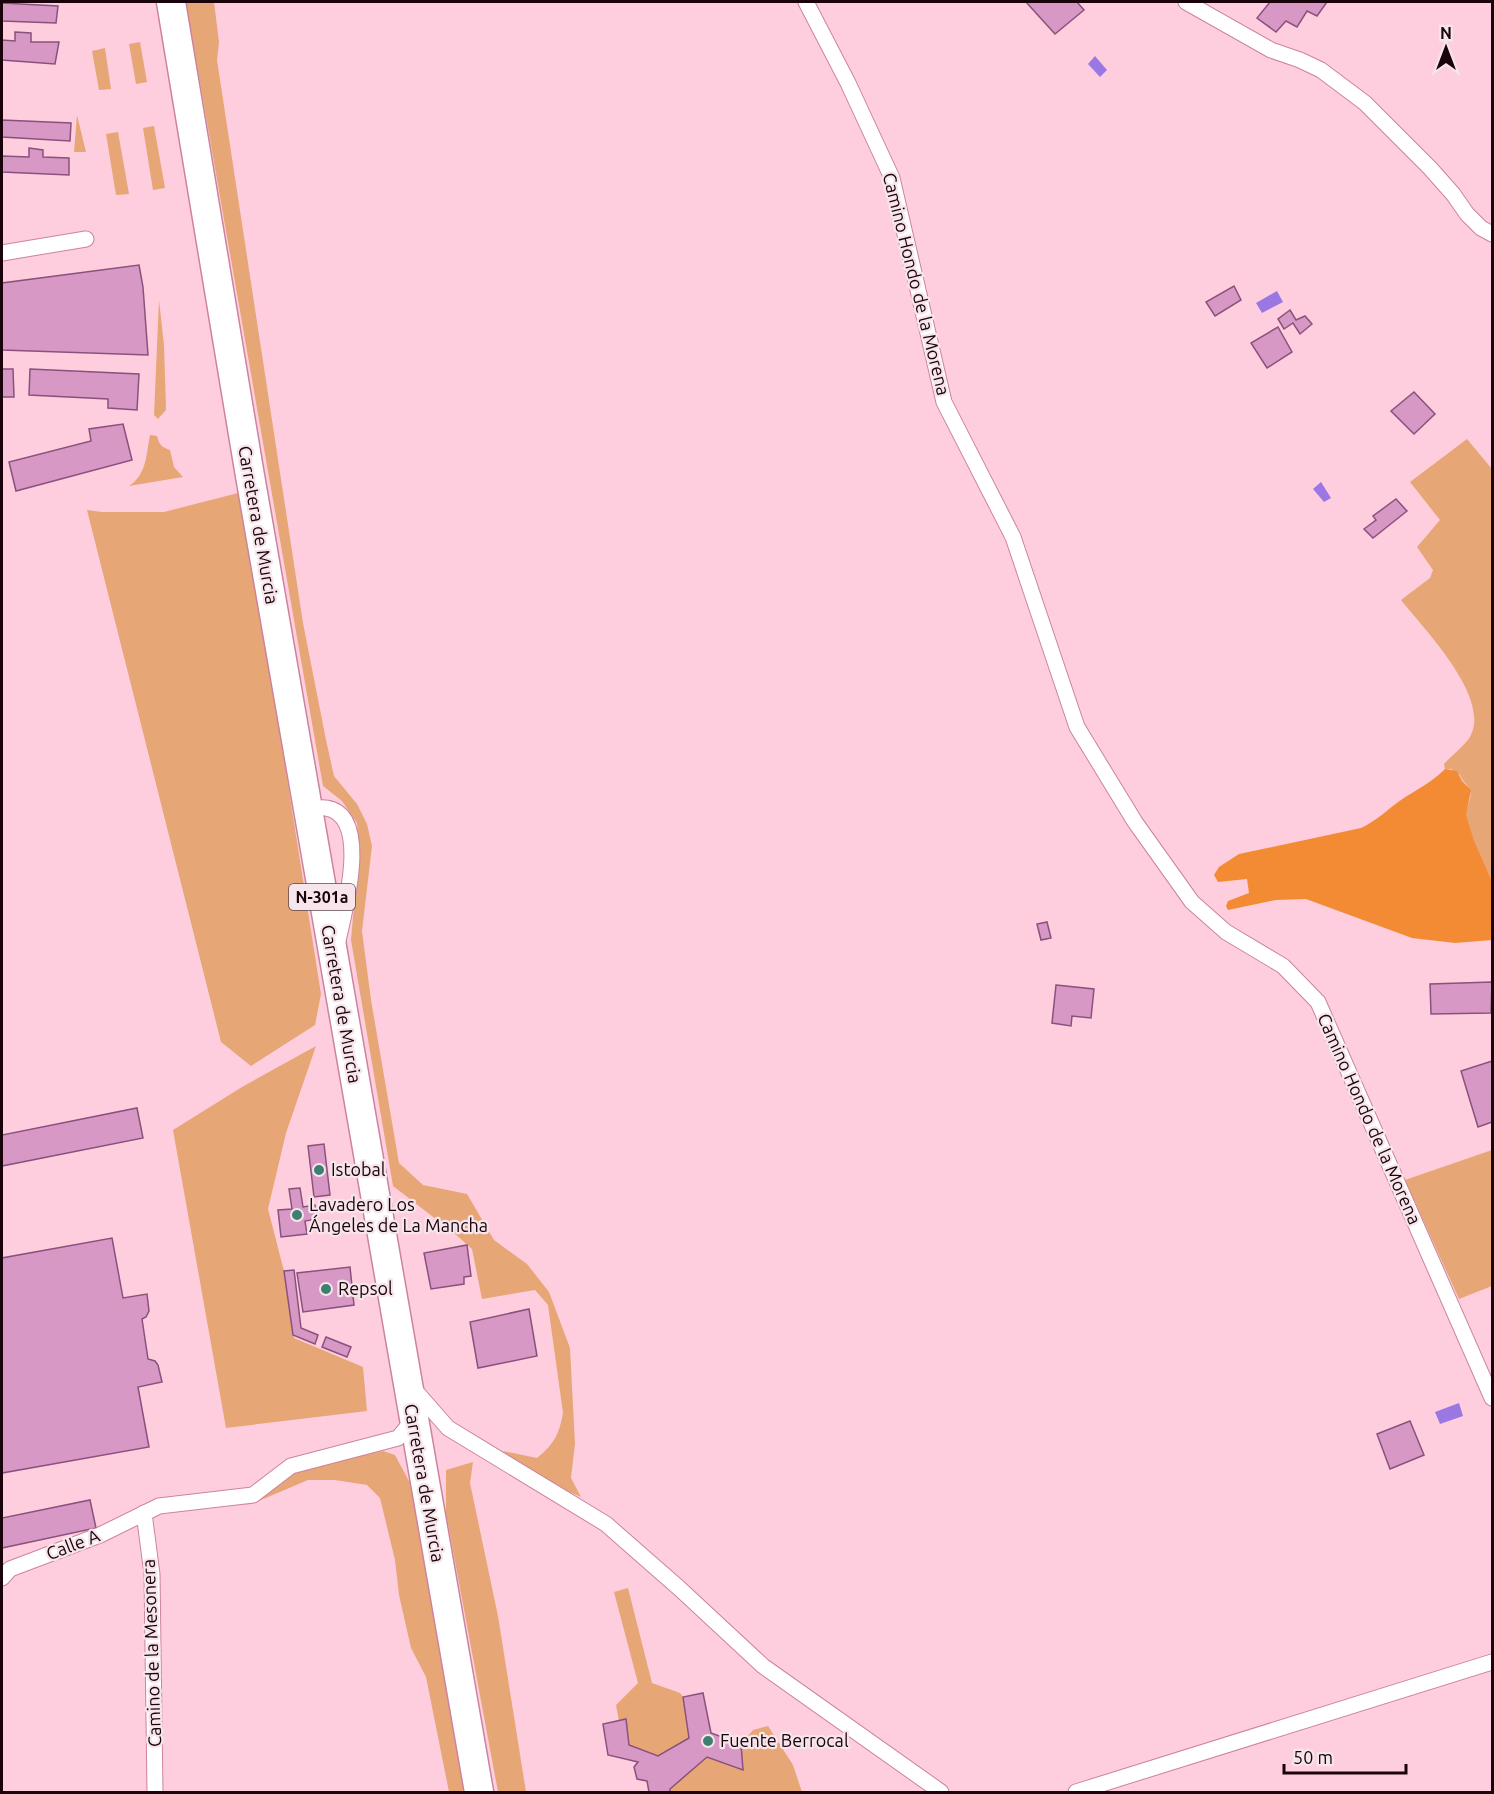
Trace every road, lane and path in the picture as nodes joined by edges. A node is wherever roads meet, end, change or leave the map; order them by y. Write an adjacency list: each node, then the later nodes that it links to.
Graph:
1 (171, 2): 7 (highway, Carretera de Murcia / N-301a)
2 (806, 2): 10 (street, Camino Hondo de la Morena)
3 (1186, 2): 4 (street)
4 (1492, 234)
5 (86, 239): 6 (street)
6 (2, 253)
7 (307, 810): 8 (highway, Carretera de Murcia / N-301a); 8 (street)
8 (334, 962): 9 (highway, Carretera de Murcia / N-301a)
9 (406, 1380): 11 (highway, Carretera de Murcia / N-301a); 17 (street)
10 (1492, 1398)
11 (413, 1420): 12 (street, Calle A); 16 (highway, Carretera de Murcia / N-301a)
12 (144, 1513): 13 (street, Calle A); 15 (street, Camino de la Mesonera)
13 (2, 1578)
14 (1492, 1662): 18 (street)
15 (155, 1792)
16 (478, 1792)
17 (940, 1792)
18 (1076, 1792)

